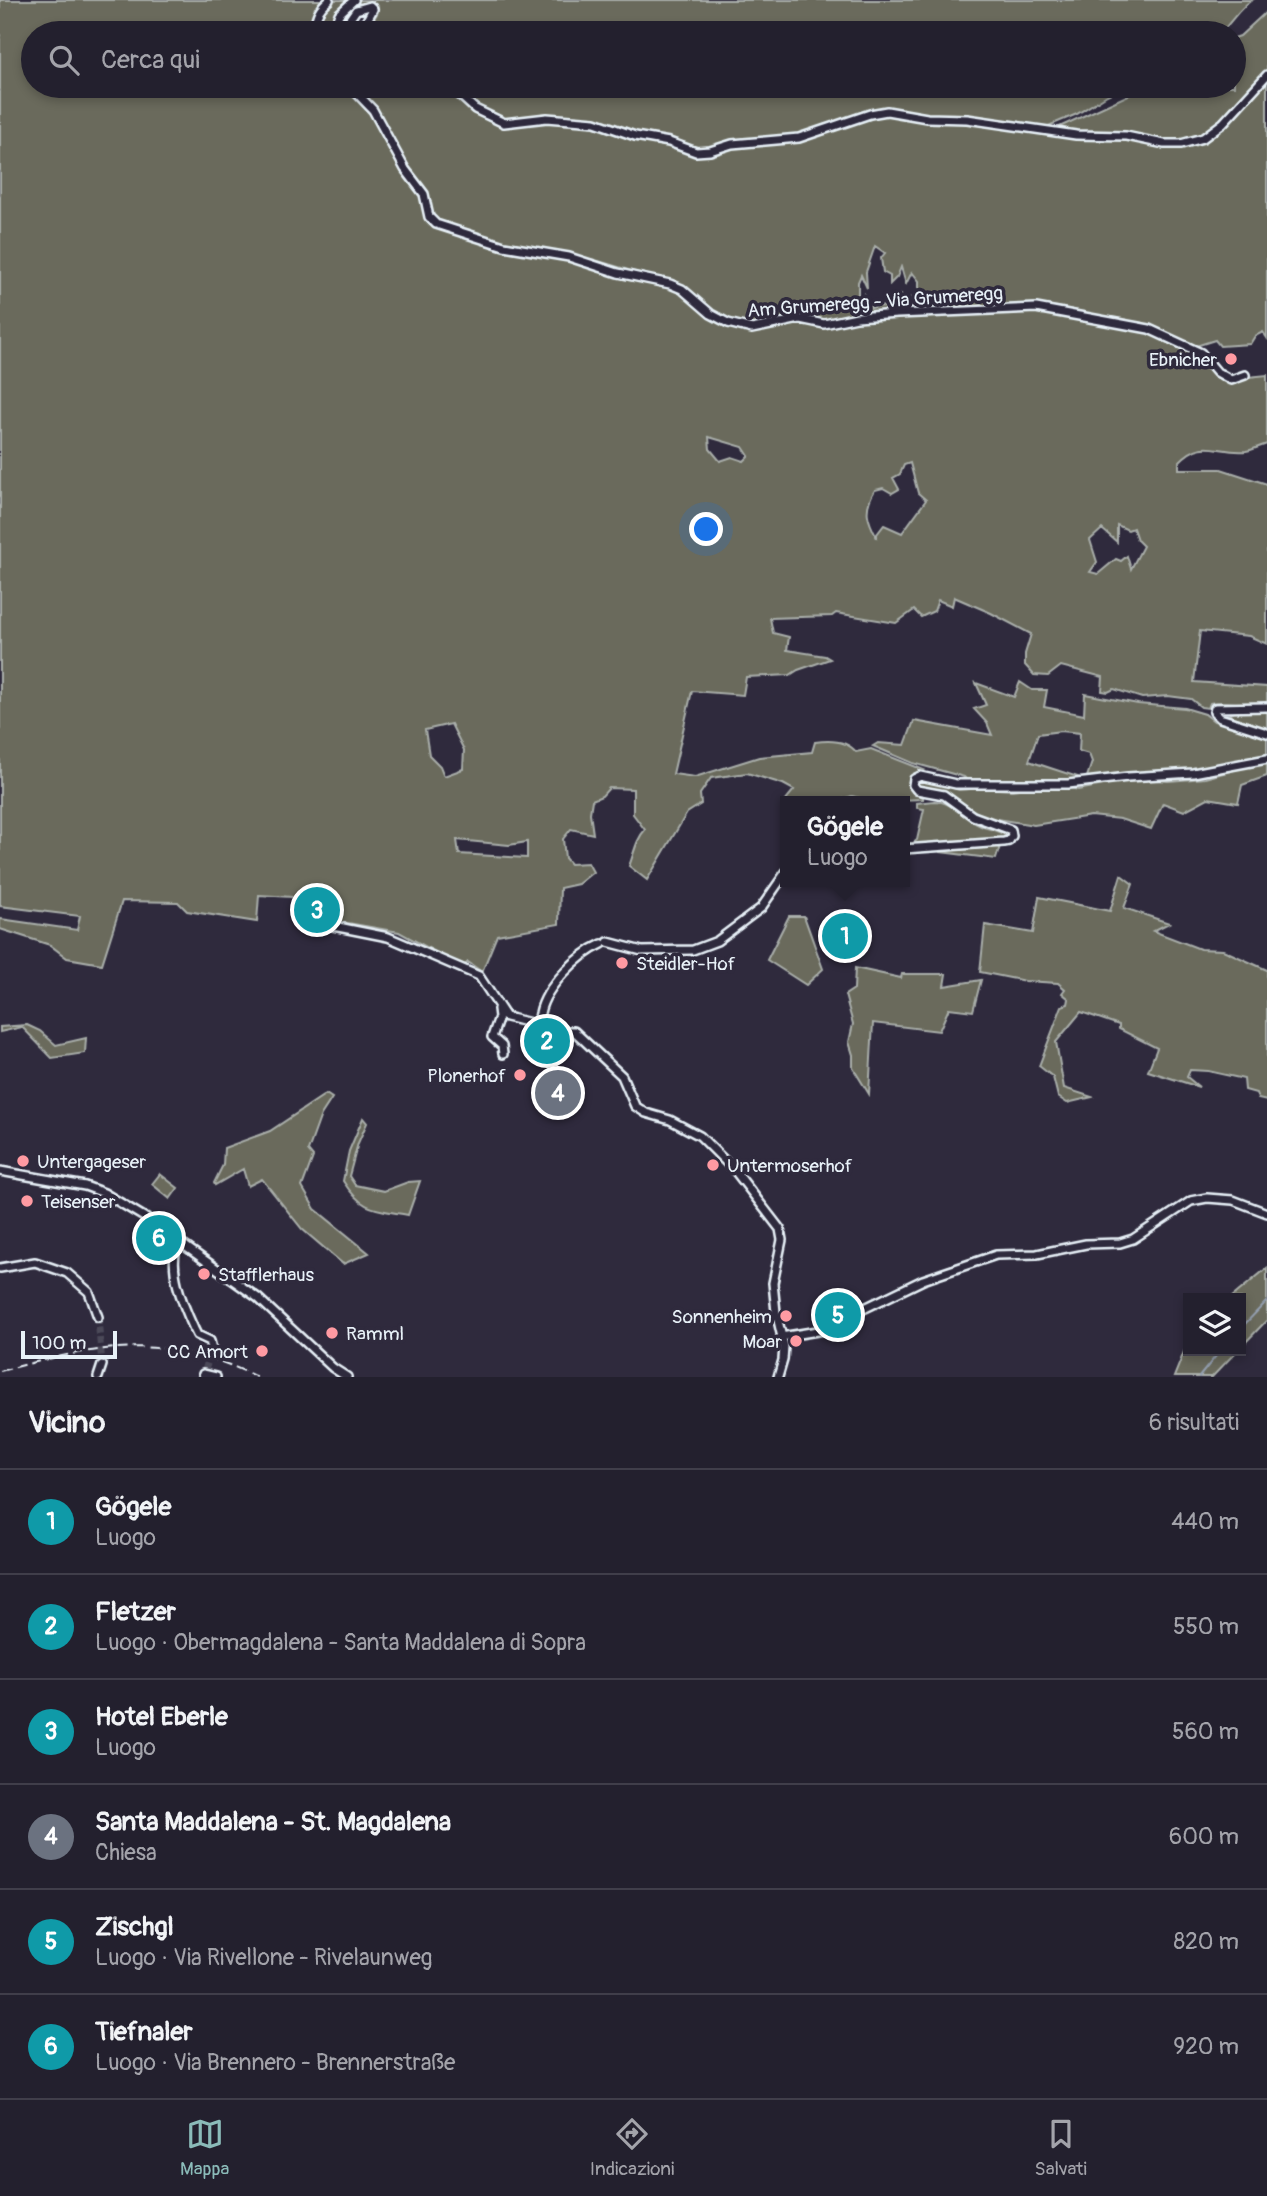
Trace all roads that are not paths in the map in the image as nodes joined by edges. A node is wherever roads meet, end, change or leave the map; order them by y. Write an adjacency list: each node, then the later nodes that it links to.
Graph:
1 (329, 0): 3 (street)
2 (354, 0): 4 (street)
3 (316, 21)
4 (336, 21)
5 (348, 21): 6 (street)
6 (367, 21)
7 (1267, 75): 10 (street)
8 (362, 98): 12 (street, Am Grumeregg - Via Grumeregg)
9 (463, 98): 11 (street)
10 (1246, 98)
11 (1246, 98)
12 (1245, 375)
13 (1267, 707): 14 (street)
14 (1267, 733)
15 (1267, 759): 16 (street)
16 (910, 849)
17 (780, 881): 20 (street)
18 (313, 922): 19 (street)
19 (498, 1005): 20 (street); 21 (street)
20 (540, 1028): 27 (street)
21 (503, 1054)
22 (0, 1171): 24 (street)
23 (1267, 1213): 27 (street)
24 (179, 1241): 28 (street); 33 (street)
25 (0, 1268): 26 (street)
26 (98, 1318)
27 (781, 1337): 34 (street)
28 (212, 1349)
29 (102, 1365): 31 (street)
30 (203, 1374): 32 (street)
31 (98, 1377)
32 (216, 1377)
33 (347, 1377)
34 (778, 1377)

